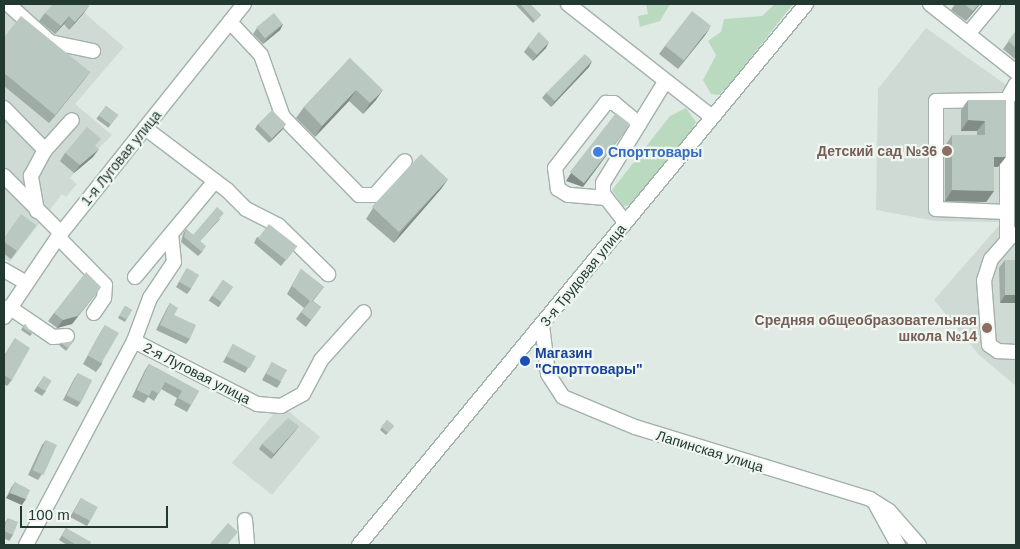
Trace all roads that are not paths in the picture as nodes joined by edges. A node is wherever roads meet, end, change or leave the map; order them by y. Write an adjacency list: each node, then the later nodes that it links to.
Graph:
1 (244, 4): 7 (street, 1-я Луговая улица)
2 (568, 4): 11 (street)
3 (806, 4): 15 (street, 3-я Трудовая улица)
4 (993, 4): 8 (street)
5 (934, 5): 8 (street)
6 (8, 9): 9 (street)
7 (230, 22): 18 (street, 1-я Луговая улица); 20 (street)
8 (968, 34): 10 (street)
9 (93, 51)
10 (1016, 72)
11 (665, 82): 15 (street); 17 (street)
12 (1016, 84): 13 (street)
13 (1007, 100): 25 (street); 25 (street)
14 (4, 108): 19 (street)
15 (712, 117): 26 (street, 3-я Трудовая улица)
16 (72, 120): 19 (street)
17 (639, 124): 23 (street); 23 (street)
18 (145, 128): 22 (street); 27 (street, 1-я Луговая улица)
19 (45, 150): 24 (street)
20 (405, 161)
21 (4, 176): 24 (street)
22 (215, 182): 28 (street); 31 (street)
23 (606, 198): 26 (street)
24 (37, 212): 27 (street)
25 (1007, 212): 29 (street)
26 (625, 222): 37 (street, 3-я Трудовая улица)
27 (60, 235): 33 (street, 1-я Луговая улица); 36 (street)
28 (171, 235): 32 (street); 39 (street, 2-я Луговая улица)
29 (1012, 235): 40 (street)
30 (4, 270): 33 (street)
31 (328, 274)
32 (135, 278)
33 (25, 282): 34 (street, 1-я Луговая улица)
34 (7, 312): 38 (street)
35 (364, 312): 39 (street, 2-я Луговая улица)
36 (94, 313)
37 (542, 325): 41 (street, Лапинская улица); 45 (street, 3-я Трудовая улица)
38 (66, 336)
39 (134, 341): 43 (street, 2-я Луговая улица)
40 (1016, 352)
41 (870, 499): 46 (street); 47 (street, Лапинская улица)
42 (245, 520): 44 (street)
43 (26, 545)
44 (247, 545)
45 (359, 545)
46 (898, 545)
47 (919, 545)

